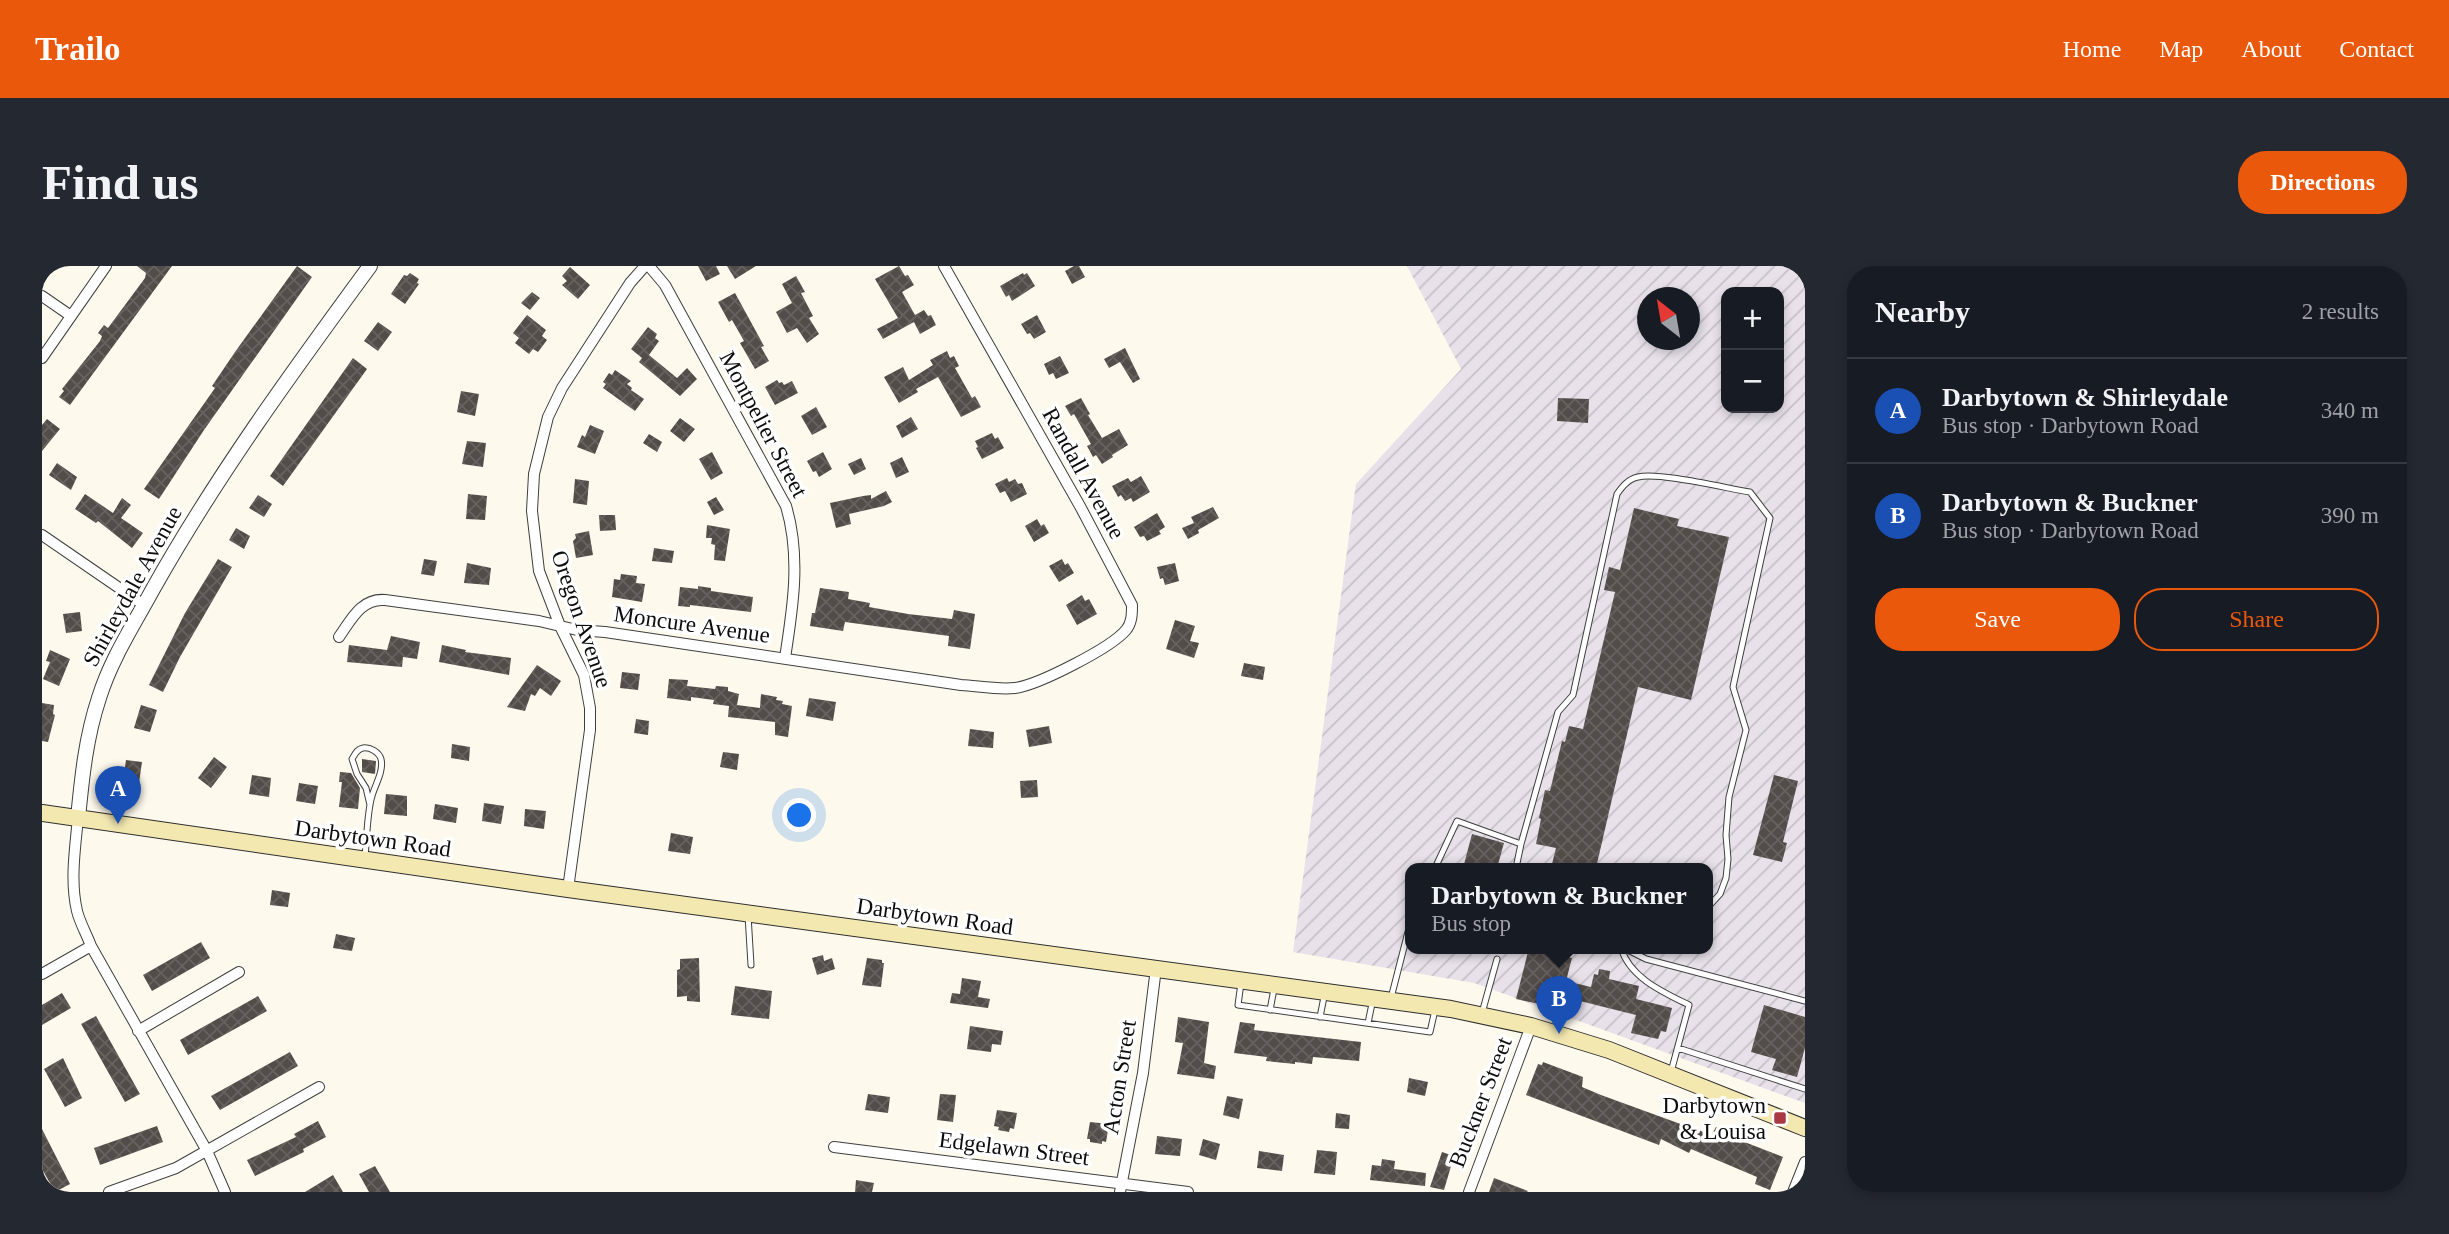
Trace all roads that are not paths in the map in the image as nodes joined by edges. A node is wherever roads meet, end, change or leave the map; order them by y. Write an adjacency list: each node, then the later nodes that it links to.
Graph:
1 (107, 266): 6 (street)
2 (370, 266): 9 (street, Shirleydale Avenue)
3 (647, 266): 10 (street, Oregon Avenue); 12 (street, Montpelier Street)
4 (944, 266): 13 (street, Randall Avenue)
5 (42, 296): 6 (street)
6 (71, 316): 7 (street)
7 (42, 358)
8 (42, 535): 9 (street)
9 (144, 605): 16 (street, Shirleydale Avenue)
10 (560, 626): 11 (street, Moncure Avenue); 12 (street, Moncure Avenue); 21 (street, Oregon Avenue)
11 (339, 637)
12 (785, 658): 13 (street, Moncure Avenue)
13 (1055, 674)
14 (370, 805): 14 (lane); 18 (lane)
15 (42, 813): 16 (main road, Darbytown Road)
16 (78, 818): 18 (main road, Darbytown Road); 25 (street, Shirleydale Avenue)
17 (1521, 844): 19 (lane); 20 (lane); 22 (lane)
18 (364, 859): 21 (main road, Darbytown Road)
19 (1437, 863)
20 (1517, 863)
21 (568, 889): 23 (main road, Darbytown Road)
22 (1713, 902)
23 (747, 912): 29 (lane); 30 (main road, Darbytown Road)
24 (1405, 944): 37 (lane)
25 (92, 946): 32 (street); 45 (street, Shirleydale Avenue)
26 (1624, 954): 46 (lane)
27 (1636, 954): 38 (lane)
28 (1497, 958): 41 (lane)
29 (751, 965)
30 (1156, 968): 33 (main road, Darbytown Road); 54 (street, Acton Street)
31 (239, 972): 45 (street)
32 (42, 974)
33 (1242, 980): 34 (main road, Darbytown Road); 40 (lane)
34 (1275, 985): 35 (main road, Darbytown Road); 40 (lane)
35 (1325, 992): 36 (main road, Darbytown Road); 42 (lane)
36 (1374, 999): 37 (main road, Darbytown Road); 43 (lane)
37 (1391, 1001): 39 (main road, Darbytown Road)
38 (1805, 1001)
39 (1436, 1007): 41 (main road, Darbytown Road); 43 (lane)
40 (1269, 1010): 42 (lane)
41 (1481, 1016): 44 (main road, Darbytown Road)
42 (1320, 1017): 43 (lane)
43 (1368, 1023)
44 (1531, 1026): 47 (main road, Darbytown Road); 58 (street, Buckner Street)
45 (138, 1031): 52 (street, Shirleydale Avenue)
46 (1678, 1048): 47 (lane); 49 (lane)
47 (1671, 1074): 50 (main road, Darbytown Road)
48 (319, 1087): 52 (street)
49 (1805, 1090)
50 (1805, 1128)
51 (834, 1147): 54 (street, Edgelawn Street)
52 (207, 1151): 55 (street); 56 (street, Shirleydale Avenue)
53 (1805, 1162): 59 (street)
54 (1121, 1187): 57 (street, Edgelawn Street)
55 (109, 1192)
56 (225, 1192)
57 (1188, 1192)
58 (1469, 1192)
59 (1793, 1192)

